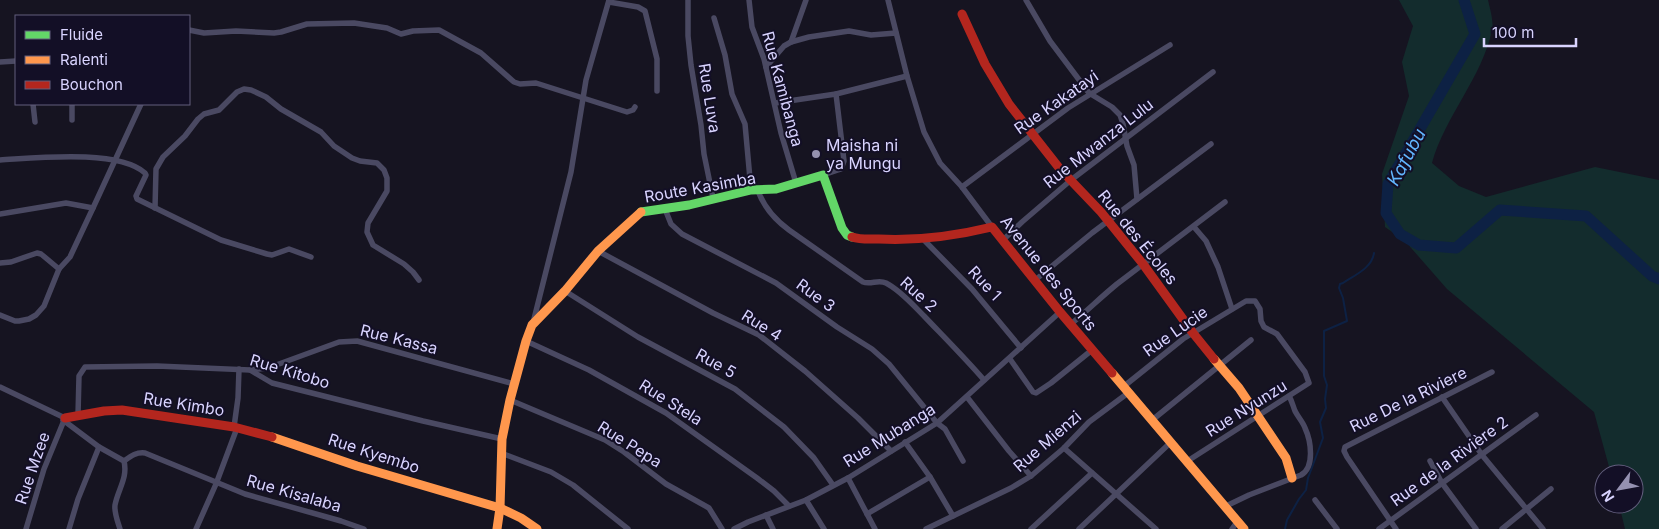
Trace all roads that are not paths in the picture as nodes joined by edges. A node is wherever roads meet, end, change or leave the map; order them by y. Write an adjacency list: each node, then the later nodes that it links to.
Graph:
1 (688, 0): 39 (street, Rue Luva)
2 (750, 0): 15 (street, Rue Kamibanga)
3 (806, 0): 11 (street)
4 (1026, 0): 19 (street)
5 (609, 1): 18 (street); 21 (street, Route Kasimba)
6 (888, 2): 10 (street, Avenue des Sports)
7 (962, 14): 29 (street, Rue des Écoles)
8 (714, 18): 38 (street, Rue 2)
9 (190, 30): 21 (street)
10 (896, 33): 11 (street); 17 (street, Avenue des Sports)
11 (791, 42): 15 (street)
12 (1170, 45): 19 (street, Rue Kakatayi)
13 (15, 61): 14 (street)
14 (0, 62)
15 (766, 67): 22 (street, Rue Kamibanga)
16 (1214, 72): 30 (street, Rue Mwanza Lulu)
17 (907, 76): 20 (street); 37 (street, Avenue des Sports)
18 (656, 91)
19 (1089, 93): 29 (street, Rue Kakatayi); 30 (street)
20 (836, 94): 22 (street); 34 (street, Route Kasimba)
21 (582, 97): 26 (street); 63 (street, Route Kasimba)
22 (775, 103): 36 (street, Rue Kamibanga)
23 (33, 105): 28 (street)
24 (72, 105): 27 (street)
25 (140, 105): 33 (street)
26 (636, 107)
27 (72, 120)
28 (35, 122)
29 (1033, 135): 35 (street, Rue des Écoles); 37 (street, Rue Kakatayi)
30 (1125, 140): 35 (street, Rue Mwanza Lulu); 40 (street)
31 (1210, 144): 40 (street)
32 (0, 160): 33 (street)
33 (116, 160): 42 (street); 43 (street)
34 (823, 175): 36 (street, Route Kasimba); 49 (street)
35 (1071, 180): 46 (street, Rue des Écoles); 50 (street, Rue Mwanza Lulu)
36 (796, 183): 38 (street, Route Kasimba)
37 (962, 187): 47 (street, Avenue des Sports)
38 (754, 190): 39 (street, Route Kasimba); 75 (street, Rue 2)
39 (713, 198): 44 (street, Route Kasimba)
40 (1137, 199): 46 (street)
41 (1225, 202): 48 (street)
42 (93, 208): 45 (street); 55 (street)
43 (154, 208): 52 (street); 56 (street)
44 (664, 208): 51 (street, Route Kasimba); 88 (street, Rue 3)
45 (0, 214)
46 (1108, 221): 54 (street, Rue des Écoles); 57 (street)
47 (992, 227): 49 (street); 50 (street, Avenue des Sports)
48 (1194, 227): 54 (street); 59 (street)
49 (924, 240): 67 (street, Rue 1)
50 (1003, 240): 57 (street, Avenue des Sports)
51 (598, 251): 58 (street, Route Kasimba); 95 (street, Rue 4)
52 (311, 257)
53 (0, 263): 55 (street)
54 (1143, 264): 62 (street); 64 (street, Rue des Écoles)
55 (59, 269): 61 (street)
56 (419, 280)
57 (1034, 280): 60 (street, Avenue des Sports)
58 (565, 291): 63 (street, Route Kasimba); 109 (street, Rue 5)
59 (1232, 308): 64 (street, Rue Lucie); 73 (street, Rue Lucie)
60 (1060, 312): 62 (street, Avenue des Sports); 67 (street, Rue Mubanga)
61 (0, 315)
62 (1071, 324): 68 (street, Avenue des Sports)
63 (532, 326): 66 (street, Route Kasimba)
64 (1193, 333): 70 (street, Rue des Écoles); 78 (street, Rue Lucie)
65 (1251, 340): 70 (street)
66 (526, 341): 76 (street, Route Kasimba); 114 (street, Rue Stela)
67 (1021, 348): 69 (street, Rue Mubanga)
68 (1092, 350): 69 (street); 78 (street, Avenue des Sports)
69 (1010, 358): 75 (street, Rue Mubanga)
70 (1220, 364): 84 (street, Rue des Écoles); 87 (street)
71 (239, 370): 72 (street, Rue Kitobo); 83 (street, Rue Kitobo); 89 (street)
72 (250, 370): 76 (street, Rue Kassa); 90 (street, Rue Kitobo)
73 (1305, 372): 79 (street, Rue Nyunzu)
74 (1492, 372): 81 (street, Rue De la Riviere)
75 (984, 380): 80 (street, Rue Mubanga)
76 (514, 384): 82 (street, Route Kasimba)
77 (0, 387): 86 (street)
78 (1125, 390): 87 (street, Avenue des Sports); 94 (street, Rue Mienzi)
79 (1290, 396): 84 (street, Rue Nyunzu); 106 (street)
80 (967, 397): 88 (street, Rue Mubanga); 103 (street)
81 (1442, 397): 97 (street); 121 (street, Rue De la Riviere)
82 (510, 400): 90 (street, Route Kasimba); 131 (street, Rue Pepa)
83 (78, 415): 86 (street, Rue Kimbo); 89 (street, Rue Kimbo)
84 (1258, 415): 100 (street, Rue Nyunzu); 106 (street, Rue des Écoles)
85 (1536, 415): 97 (street, Rue de la Rivière 2)
86 (64, 419): 93 (street); 123 (street, Rue Mzee)
87 (1151, 421): 92 (street, Avenue des Sports)
88 (937, 423): 91 (street, Rue Mubanga); 99 (street, Rue 3)
89 (236, 428): 108 (street, Rue Kimbo); 116 (street, Rue Kyembo)
90 (502, 438): 96 (street, Route Kasimba)
91 (905, 442): 95 (street, Rue Mubanga); 104 (street)
92 (1170, 443): 100 (street, Avenue des Sports); 111 (street)
93 (99, 447): 98 (street); 124 (street)
94 (1064, 448): 102 (street); 103 (street, Rue Mienzi)
95 (891, 451): 105 (street, Rue Mubanga)
96 (501, 453): 116 (street, Route Kasimba); 130 (street)
97 (1482, 455): 107 (street, Rue de la Rivière 2); 117 (street)
98 (124, 461): 108 (street, Rue Kisalaba); 125 (street)
99 (963, 461)
100 (1186, 462): 115 (street, Avenue des Sports)
101 (1430, 462): 107 (street)
102 (1092, 473): 111 (street); 137 (street)
103 (1031, 476): 120 (street, Rue Mienzi)
104 (930, 477): 118 (street); 120 (street)
105 (848, 478): 109 (street, Rue Mubanga); 118 (street)
106 (1292, 478): 115 (street)
107 (1442, 483): 121 (street, Rue de la Rivière 2); 144 (street)
108 (216, 484): 126 (street, Rue Kimbo); 127 (street, Rue Kisalaba)
109 (833, 485): 112 (street, Rue Mubanga)
110 (1551, 489): 117 (street)
111 (1116, 493): 138 (street); 139 (street)
112 (806, 500): 114 (street, Rue Mubanga); 134 (street)
113 (1315, 500): 141 (street)
114 (789, 506): 119 (street, Rue Mubanga)
115 (1224, 507): 122 (street, Avenue des Sports)
116 (500, 508): 128 (street, Route Kasimba); 129 (street, Rue Kyembo)
117 (1526, 508): 145 (street); 146 (street)
118 (867, 514): 135 (street)
119 (766, 515): 132 (street, Rue Mubanga); 133 (street)
120 (953, 516): 136 (street, Rue Mienzi)
121 (1390, 521): 142 (street, Rue de la Rivière 2); 143 (street)
122 (1235, 525): 140 (street, Avenue des Sports)
123 (26, 529)
124 (69, 529)
125 (120, 529)
126 (196, 529)
127 (364, 529)
128 (497, 529)
129 (537, 529)
130 (628, 529)
131 (722, 529)
132 (734, 529)
133 (773, 529)
134 (824, 529)
135 (876, 529)
136 (926, 529)
137 (1031, 529)
138 (1079, 529)
139 (1156, 529)
140 (1244, 529)
141 (1337, 529)
142 (1379, 529)
143 (1396, 529)
144 (1476, 529)
145 (1502, 529)
146 (1543, 529)

